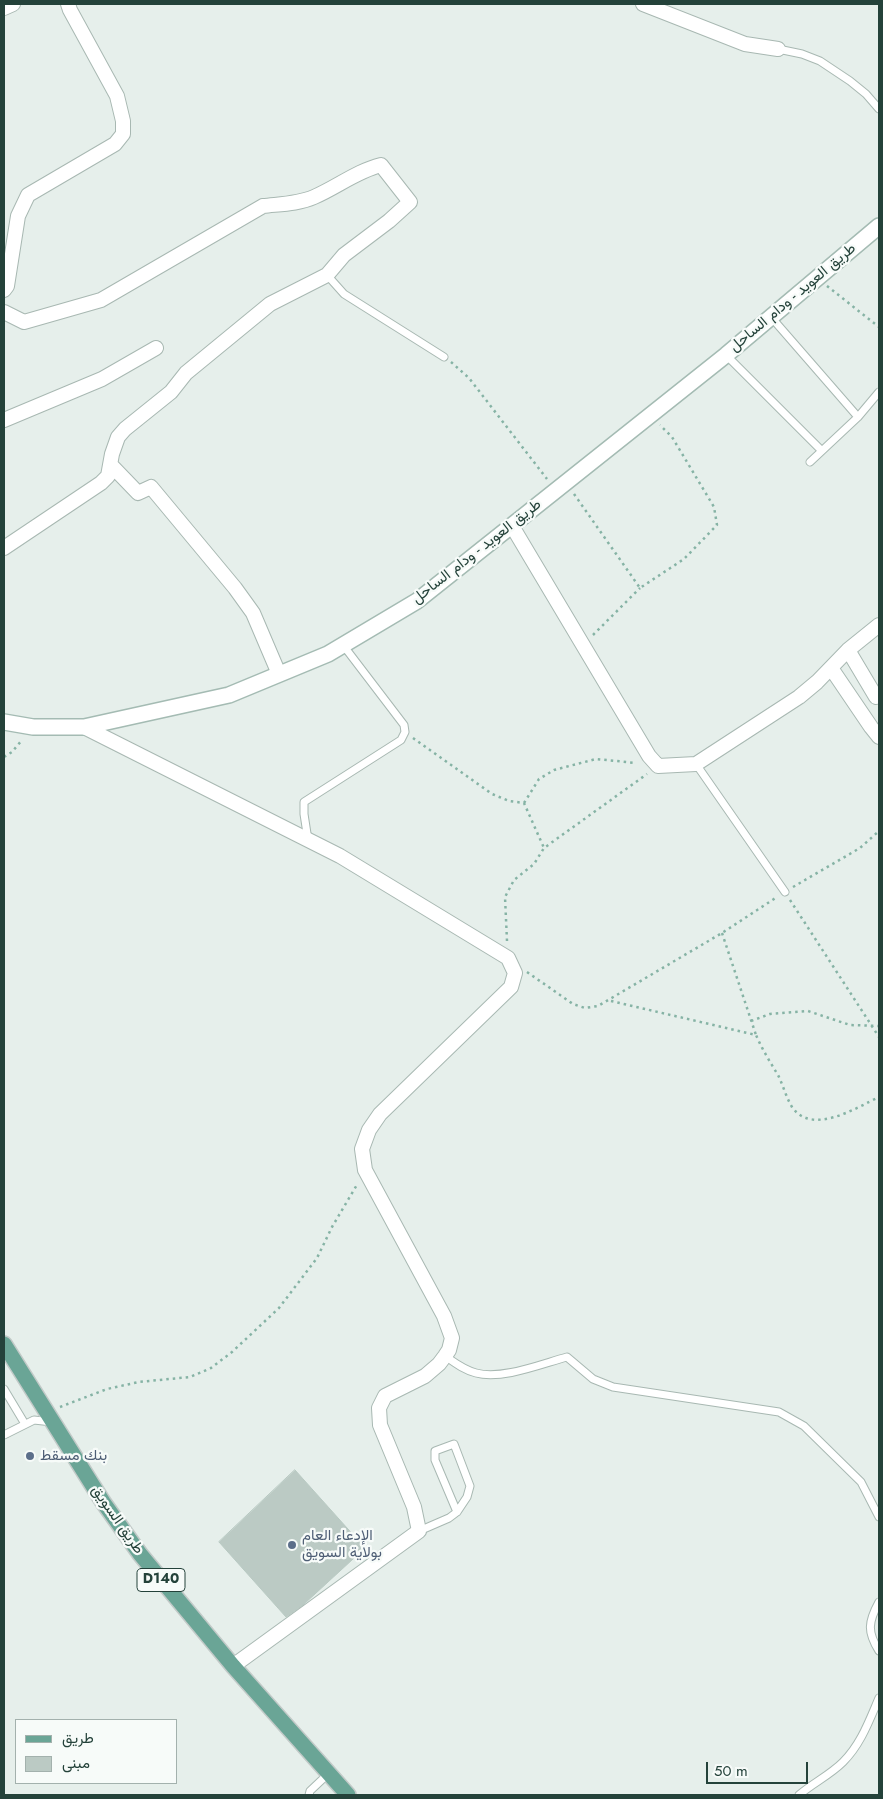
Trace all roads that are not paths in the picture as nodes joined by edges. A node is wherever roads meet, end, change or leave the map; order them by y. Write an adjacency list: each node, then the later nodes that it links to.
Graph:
1 (13, 4): 4 (street)
2 (68, 4): 9 (street)
3 (643, 4): 5 (street)
4 (4, 8)
5 (778, 49): 6 (lane)
6 (879, 109)
7 (879, 226): 11 (main road, طريق العويد - ودام الساحل)
8 (327, 275): 10 (street); 14 (lane); 20 (street)
9 (4, 290)
10 (4, 312)
11 (770, 317): 13 (main road, طريق العويد - ودام الساحل); 16 (lane)
12 (156, 348): 17 (street)
13 (726, 355): 18 (lane); 21 (main road, طريق العويد - ودام الساحل)
14 (444, 357)
15 (879, 392): 16 (lane)
16 (858, 417): 18 (lane)
17 (4, 420)
18 (821, 450): 19 (lane)
19 (810, 462)
20 (111, 465): 22 (street); 27 (street)
21 (512, 526): 24 (main road, طريق العويد - ودام الساحل); 32 (street)
22 (4, 548)
23 (879, 626): 25 (street)
24 (343, 645): 27 (main road, طريق العويد - ودام الساحل); 33 (lane)
25 (848, 650): 26 (street); 28 (street)
26 (831, 668): 31 (street); 32 (street)
27 (280, 674): 30 (main road, طريق العويد - ودام الساحل)
28 (876, 697)
29 (4, 722): 30 (main road, طريق العويد - ودام الساحل)
30 (84, 727): 33 (street)
31 (879, 737)
32 (696, 764): 34 (lane)
33 (308, 840): 36 (street)
34 (785, 892)
35 (4, 1344): 38 (main road, طريق السويق / D140)
36 (445, 1356): 42 (lane); 43 (street)
37 (4, 1389): 39 (lane)
38 (44, 1415): 39 (lane); 46 (main road, طريق السويق / D140)
39 (25, 1424): 40 (lane)
40 (4, 1435)
41 (457, 1512): 41 (lane); 43 (lane)
42 (879, 1516)
43 (419, 1531): 46 (street)
44 (879, 1602): 45 (lane)
45 (879, 1651)
46 (233, 1666): 48 (main road, طريق السويق / D140)
47 (879, 1698): 51 (lane)
48 (328, 1774): 49 (lane); 50 (main road, طريق السويق / D140)
49 (310, 1795)
50 (348, 1795)
51 (799, 1795)

